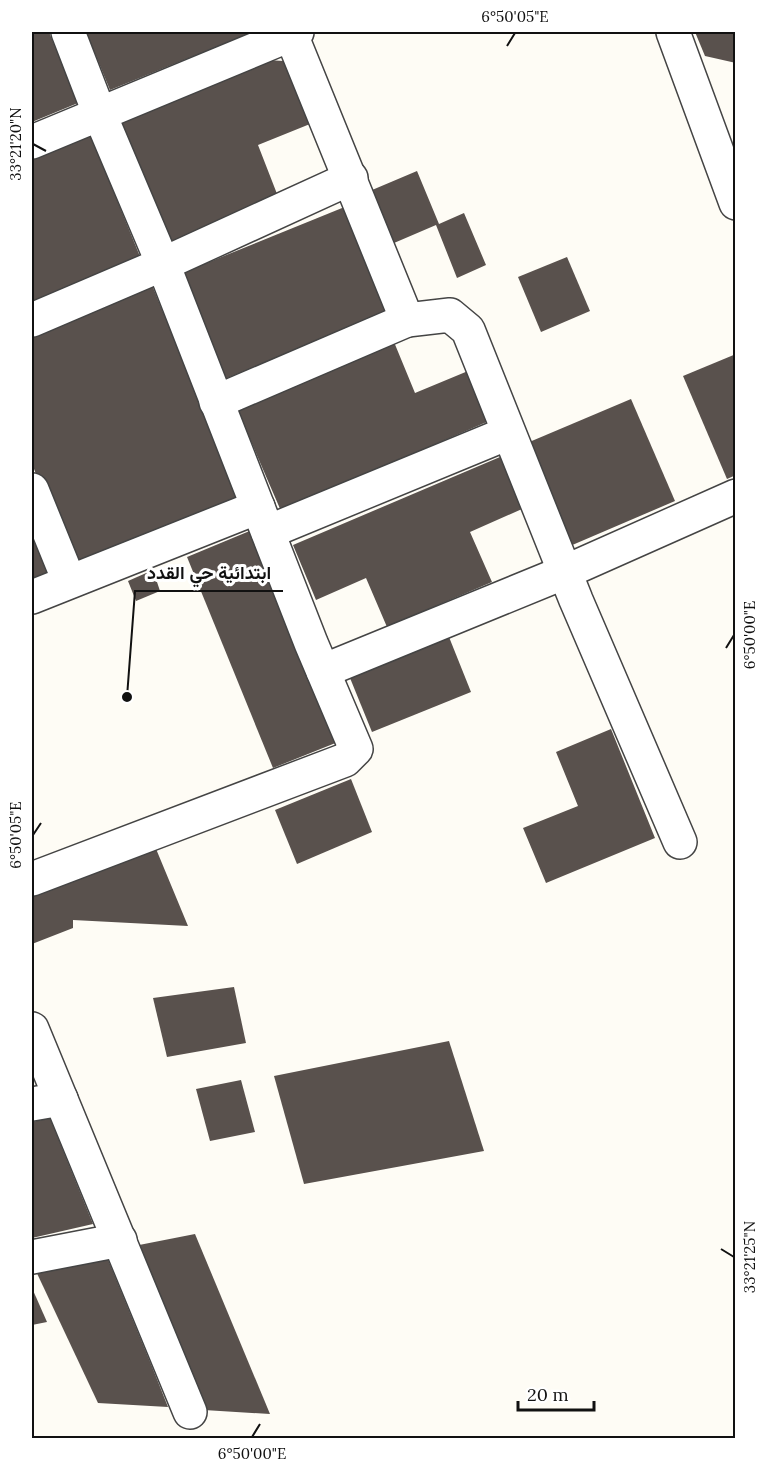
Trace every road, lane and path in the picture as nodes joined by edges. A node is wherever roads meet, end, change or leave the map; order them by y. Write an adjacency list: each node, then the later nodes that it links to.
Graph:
1 (68, 32): 4 (street)
2 (293, 32): 4 (street); 6 (street)
3 (674, 32): 7 (street)
4 (100, 115): 5 (street); 8 (street)
5 (32, 142)
6 (351, 178): 8 (street); 10 (street)
7 (735, 203)
8 (163, 264): 9 (street); 11 (street)
9 (32, 320)
10 (407, 320): 11 (street); 12 (street)
11 (216, 402): 15 (street)
12 (508, 434): 15 (street); 16 (street)
13 (32, 490): 17 (street)
14 (735, 496): 16 (street)
15 (263, 519): 17 (street); 19 (street)
16 (565, 572): 19 (street); 20 (street)
17 (69, 581): 18 (street)
18 (32, 597)
19 (323, 672): 21 (street)
20 (680, 842)
21 (32, 879)
22 (32, 1029): 23 (street)
23 (46, 1102): 24 (street)
24 (120, 1240): 25 (street); 26 (street)
25 (32, 1257)
26 (190, 1412)

